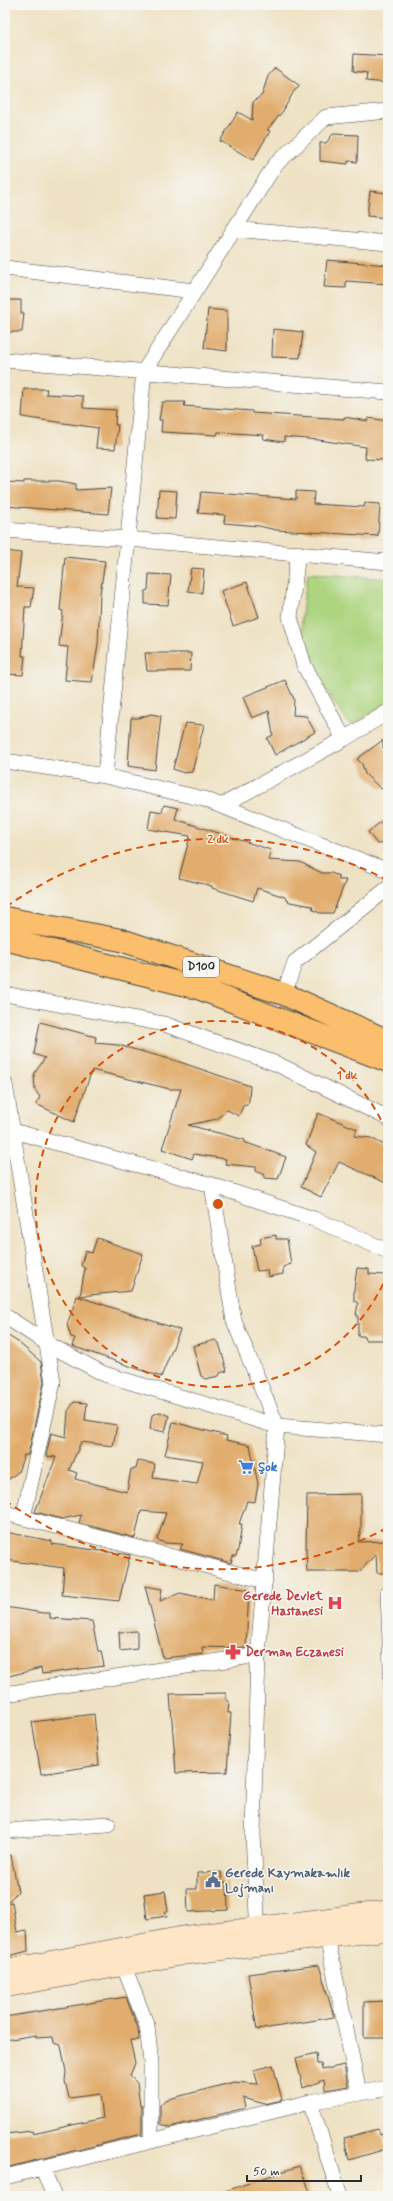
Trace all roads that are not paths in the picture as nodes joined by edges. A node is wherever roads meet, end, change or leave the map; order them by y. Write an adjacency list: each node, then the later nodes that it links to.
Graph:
1 (388, 111): 2 (street)
2 (233, 229): 3 (street); 5 (street)
3 (388, 243)
4 (5, 268): 5 (street)
5 (194, 291): 7 (street)
6 (5, 360): 7 (street)
7 (144, 371): 8 (street); 10 (street)
8 (388, 392)
9 (5, 530): 10 (street)
10 (128, 539): 11 (street); 16 (street)
11 (298, 553): 12 (street); 14 (street)
12 (388, 562)
13 (388, 712): 14 (street)
14 (344, 739): 17 (street)
15 (5, 761): 16 (street)
16 (105, 776): 17 (street)
17 (221, 806): 18 (street)
18 (388, 871)
19 (388, 888): 23 (street)
20 (5, 918): 23 (highway, D100)
21 (5, 939): 25 (highway, D100)
22 (5, 994): 27 (street)
23 (284, 994): 24 (highway, D100)
24 (388, 1041)
25 (388, 1061)
26 (5, 1084): 28 (street)
27 (388, 1118)
28 (13, 1131): 29 (street); 32 (street)
29 (212, 1185): 30 (street); 33 (street)
30 (388, 1251)
31 (5, 1316): 32 (street)
32 (48, 1344): 33 (street); 36 (street)
33 (277, 1426): 34 (street); 37 (street)
34 (388, 1435)
35 (5, 1513): 36 (street)
36 (23, 1518): 37 (street)
37 (265, 1581): 39 (street)
38 (388, 1590): 40 (lane)
39 (258, 1655): 41 (street); 47 (street)
40 (388, 1691)
41 (5, 1694)
42 (108, 1824): 43 (street)
43 (5, 1831)
44 (388, 1911): 45 (street)
45 (325, 1927): 46 (street); 47 (street); 52 (street)
46 (388, 1930)
47 (258, 1937): 48 (street); 49 (street)
48 (123, 1964): 50 (street); 54 (street)
49 (5, 1970)
50 (5, 1987)
51 (388, 2088): 52 (street)
52 (359, 2093): 53 (street)
53 (310, 2102): 54 (street); 58 (street)
54 (151, 2141): 55 (street)
55 (42, 2167): 56 (street); 57 (street)
56 (5, 2177)
57 (54, 2196)
58 (340, 2196)

